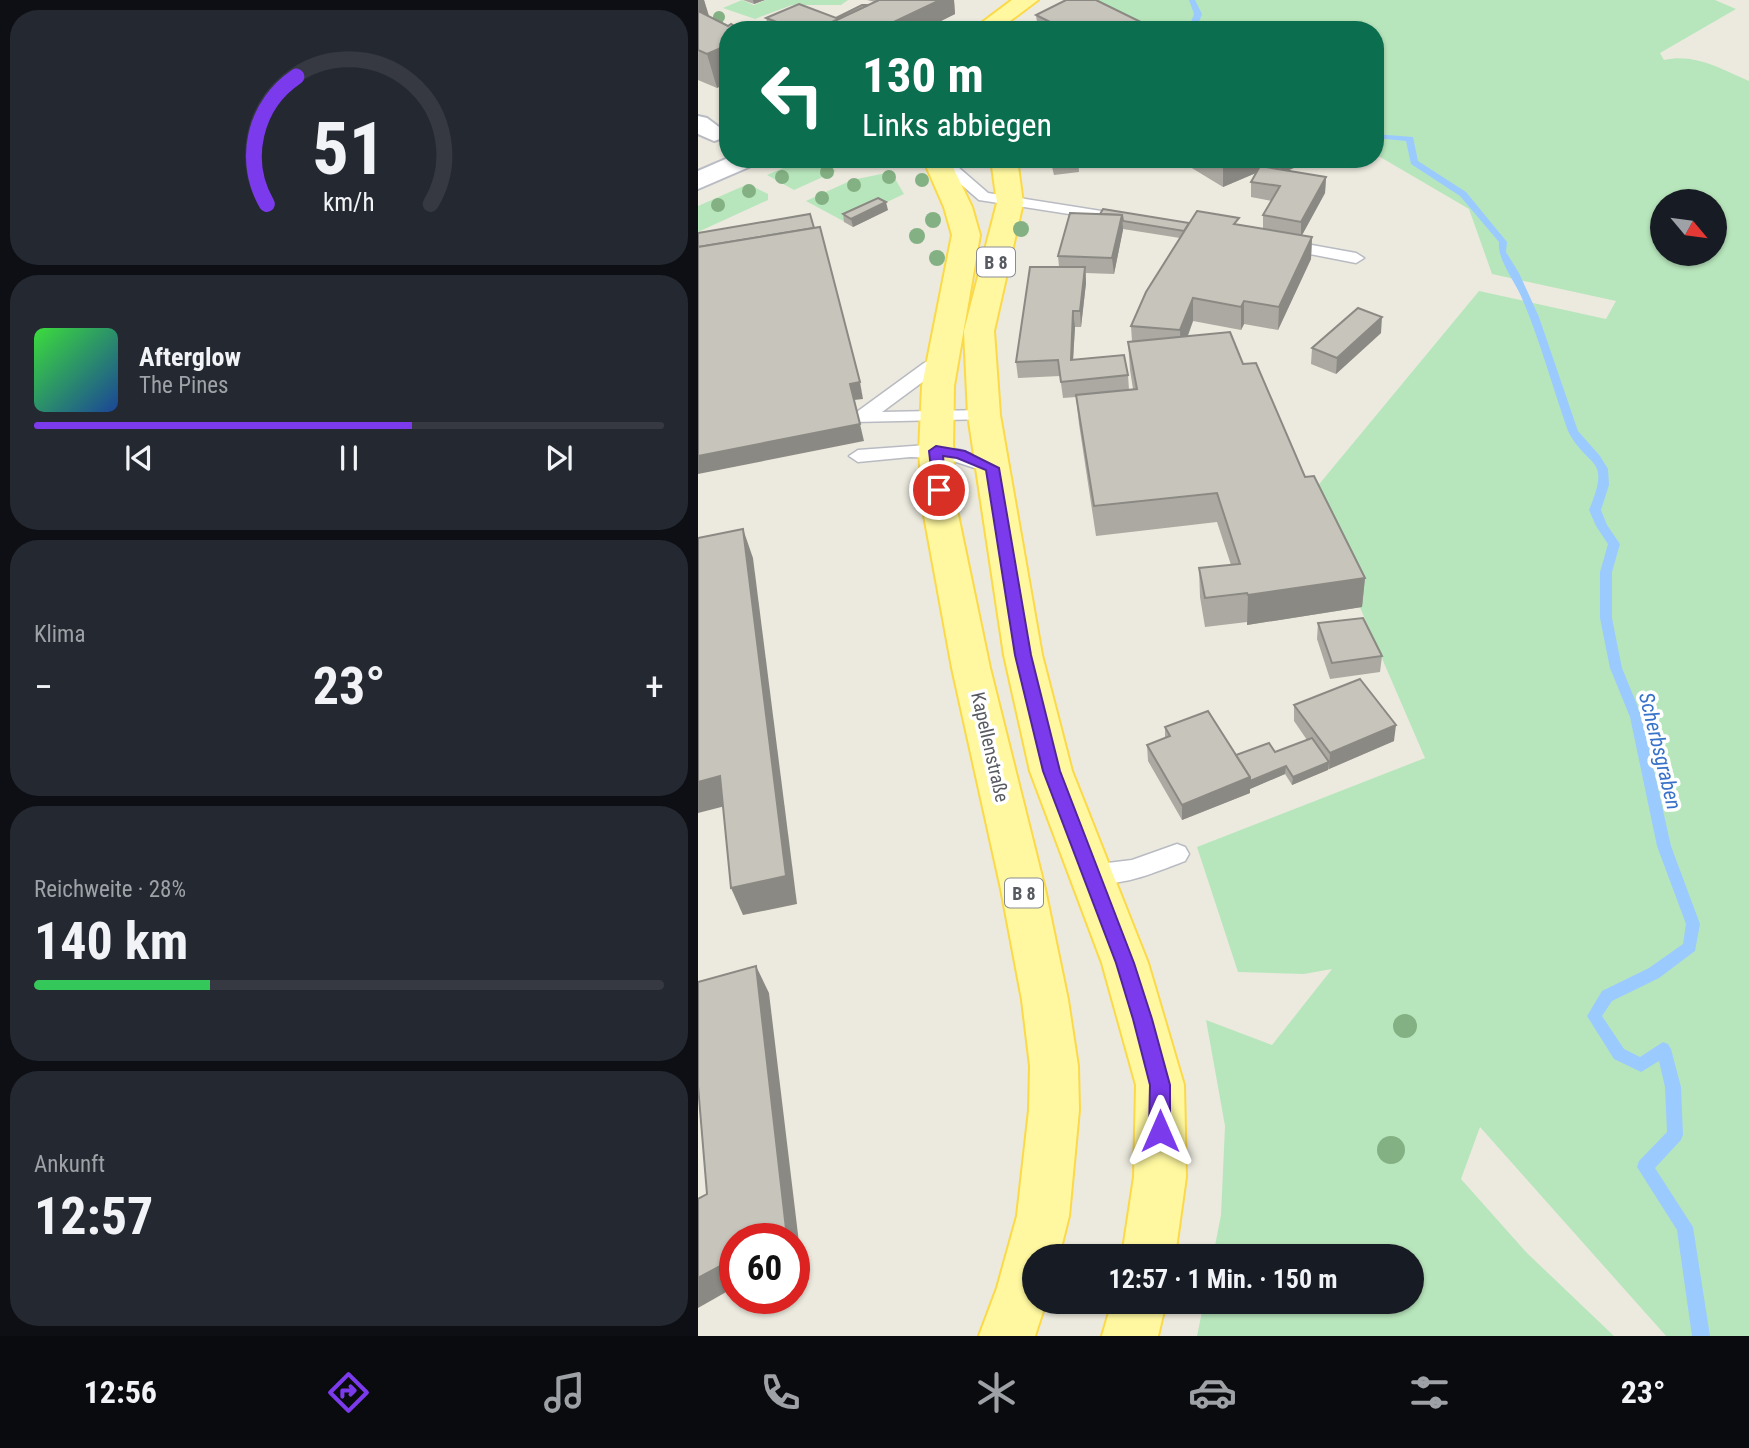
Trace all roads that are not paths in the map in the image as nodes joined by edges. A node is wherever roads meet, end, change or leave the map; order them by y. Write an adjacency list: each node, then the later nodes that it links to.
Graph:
1 (1035, 4): 2 (main road); 3 (main road)
2 (1001, 21)
3 (1020, 21)
4 (717, 136): 5 (street)
5 (698, 162)
6 (727, 168): 10 (street)
7 (941, 168): 15 (main road, Kapellenstraße / B 8)
8 (948, 168): 11 (lane)
9 (1005, 168): 11 (main road, B 8)
10 (698, 181)
11 (1010, 203): 12 (lane); 16 (main road, B 8)
12 (1133, 220)
13 (1263, 242): 14 (lane)
14 (1356, 258)
15 (941, 360): 17 (main road, Kapellenstraße / B 8); 17 (lane)
16 (984, 415): 17 (lane); 19 (main road, B 8)
17 (937, 434): 18 (lane); 19 (lane); 24 (main road, Kapellenstraße / B 8)
18 (858, 456)
19 (993, 468): 21 (main road, B 8)
20 (1177, 854): 21 (lane)
21 (1091, 873): 22 (main road, B 8)
22 (1151, 1244)
23 (1136, 1314): 25 (main road)
24 (1007, 1336)
25 (1130, 1336)

